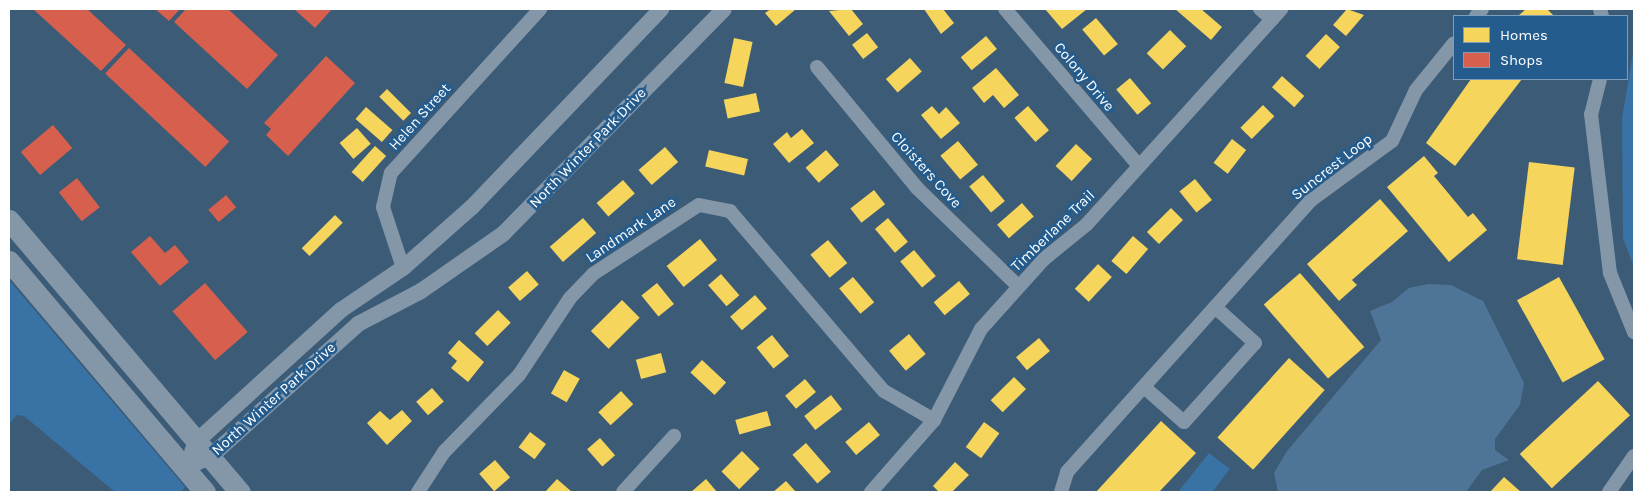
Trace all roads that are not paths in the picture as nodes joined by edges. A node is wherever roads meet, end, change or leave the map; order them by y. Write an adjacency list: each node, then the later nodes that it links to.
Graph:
1 (540, 9): 13 (street, Helen Street)
2 (661, 9): 13 (street, North Winter Park Drive)
3 (724, 9): 20 (street, North Winter Park Drive)
4 (1005, 9): 10 (street, Colony Drive)
5 (1260, 9): 6 (street)
6 (1276, 14): 10 (street, Timberlane Trail)
7 (1453, 44): 15 (street, Suncrest Loop)
8 (817, 67): 14 (street, Cloisters Cove)
9 (1600, 80): 16 (street)
10 (1139, 166): 14 (street, Timberlane Trail)
11 (9, 220): 20 (main road)
12 (9, 261): 22 (main road)
13 (403, 268): 20 (street, North Winter Park Drive)
14 (1018, 286): 18 (street, Timberlane Trail)
15 (1215, 307): 17 (street, Suncrest Loop); 17 (street)
16 (1634, 332)
17 (1144, 387): 28 (street, Suncrest Loop)
18 (934, 420): 25 (street, Landmark Lane); 27 (street, Timberlane Trail)
19 (674, 436): 26 (street)
20 (204, 449): 22 (street, North Winter Park Drive); 24 (main road)
21 (1634, 456): 29 (street)
22 (184, 468): 23 (main road)
23 (204, 492)
24 (240, 492)
25 (418, 492)
26 (623, 492)
27 (871, 492)
28 (1061, 492)
29 (1609, 492)

